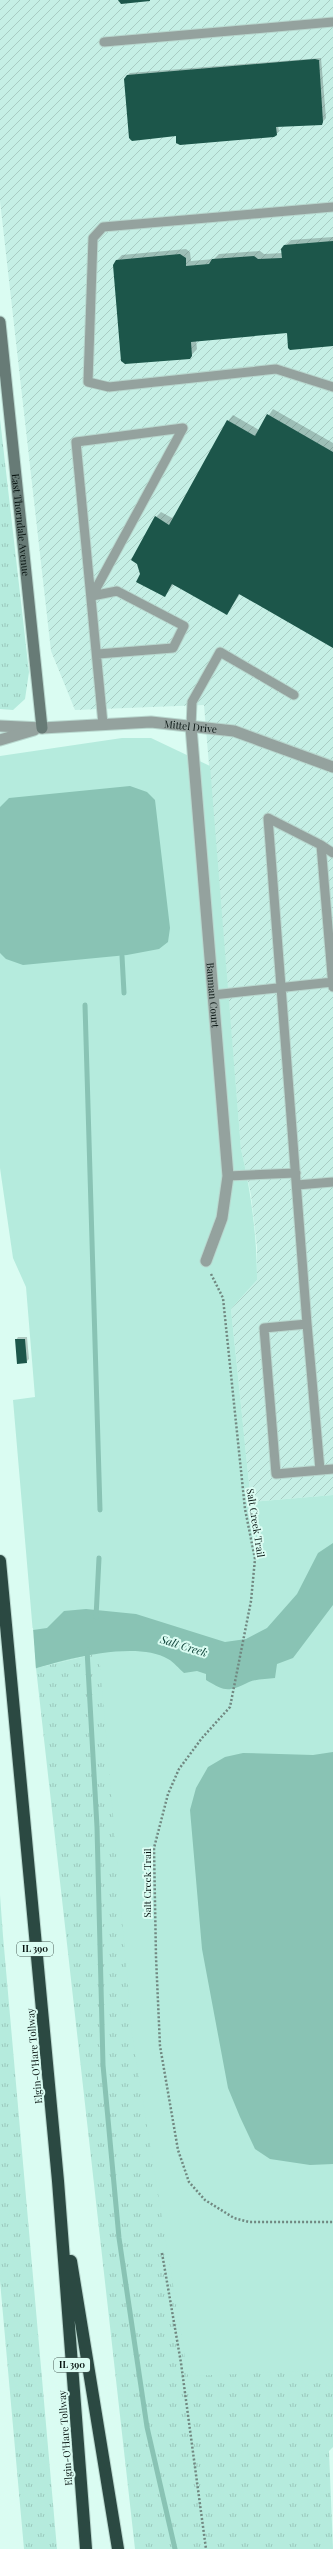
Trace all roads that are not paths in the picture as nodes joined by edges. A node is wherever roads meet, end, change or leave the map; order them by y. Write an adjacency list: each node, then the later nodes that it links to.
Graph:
1 (333, 22): 2 (lane)
2 (104, 42)
3 (333, 207): 5 (lane)
4 (0, 322): 12 (main road, East Thorndale Avenue)
5 (333, 387)
6 (92, 596): 6 (lane); 7 (lane); 7 (lane)
7 (98, 654): 9 (lane)
8 (294, 695): 11 (lane)
9 (103, 724): 11 (street, Mittel Drive); 12 (street, Mittel Drive)
10 (0, 726): 12 (street, Mittel Drive)
11 (191, 727): 14 (street, Mittel Drive); 20 (street, Bauman Court)
12 (42, 728): 13 (street, Mittel Drive)
13 (0, 740)
14 (333, 767)
15 (321, 844): 16 (lane); 17 (lane); 18 (lane)
16 (333, 854)
17 (333, 982): 18 (lane); 19 (lane)
18 (282, 986): 20 (lane); 21 (lane)
19 (333, 987)
20 (213, 995): 22 (street, Bauman Court)
21 (296, 1173): 22 (lane); 24 (lane)
22 (228, 1176): 25 (street, Bauman Court)
23 (333, 1182): 24 (lane)
24 (296, 1185): 26 (lane)
25 (206, 1261)
26 (307, 1324): 28 (lane); 28 (lane)
27 (333, 1469): 28 (lane)
28 (320, 1470)
29 (0, 1561): 30 (highway, Elgin-O'Hare Tollway / IL 390)
30 (58, 2180): 31 (highway, Elgin-O'Hare Tollway / IL 390); 32 (highway)
31 (86, 2549)
32 (118, 2549)

